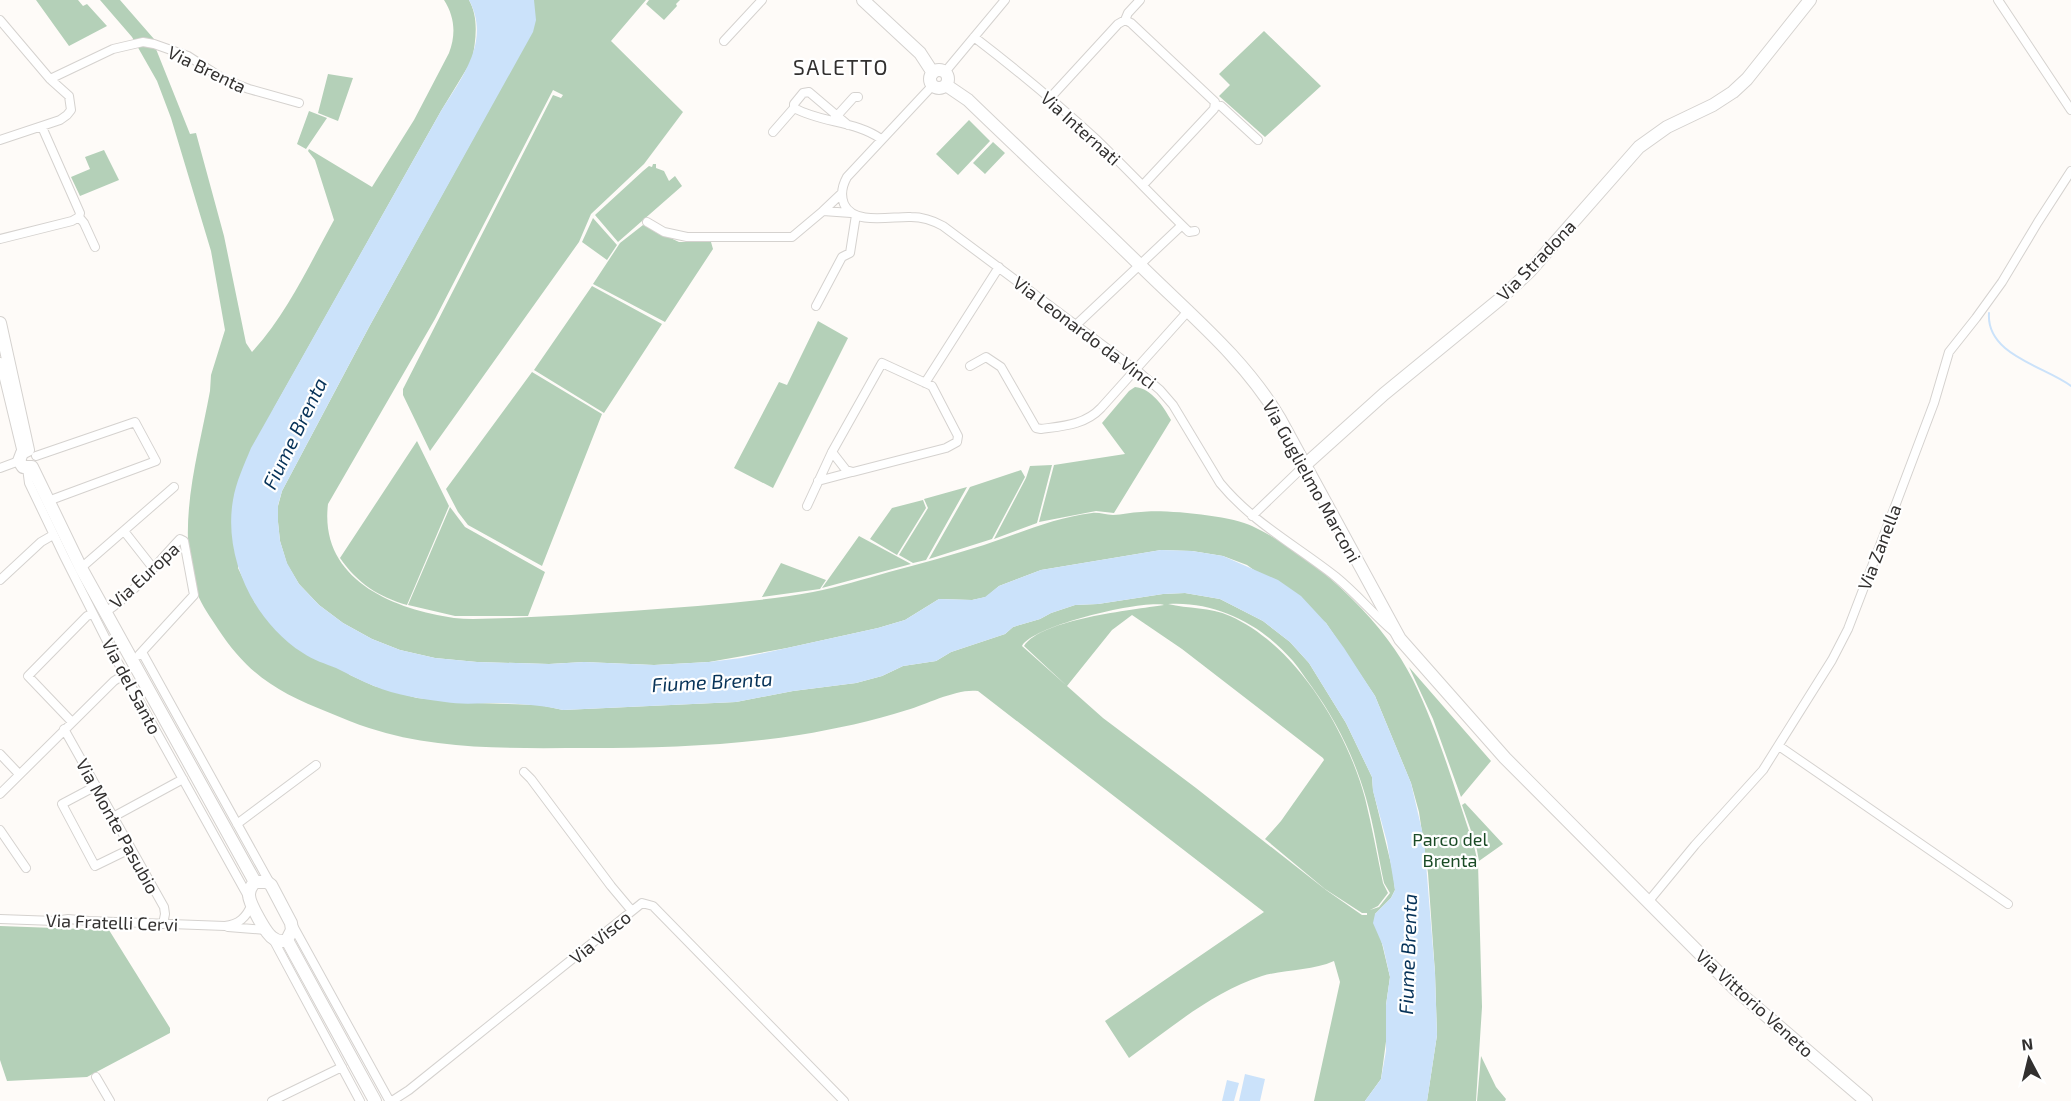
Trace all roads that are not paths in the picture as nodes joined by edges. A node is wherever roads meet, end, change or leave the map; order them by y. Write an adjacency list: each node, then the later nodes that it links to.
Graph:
1 (762, 0): 10 (street)
2 (863, 0): 12 (street, Via Guglielmo Marconi)
3 (1140, 0): 8 (street)
4 (1810, 0): 48 (street, Via Stradona)
5 (1998, 0): 18 (street)
6 (1000, 2): 9 (street)
7 (0, 20): 11 (street)
8 (1125, 20): 14 (street); 16 (street)
9 (974, 37): 12 (street); 14 (street, Via Internati)
10 (724, 41)
11 (50, 79): 15 (street, Via Brenta); 20 (street)
12 (939, 79): 22 (street); 36 (street, Via Guglielmo Marconi)
13 (858, 97): 19 (street)
14 (1050, 98): 26 (street, Via Internati)
15 (298, 103)
16 (1215, 105): 24 (street); 26 (street)
17 (794, 108): 19 (street); 19 (street); 21 (street)
18 (2071, 110)
19 (835, 118): 22 (street)
20 (42, 127): 23 (street); 30 (street)
21 (773, 132)
22 (881, 139): 27 (street)
23 (0, 140)
24 (1258, 140)
25 (2071, 171): 70 (street, Via Zanella)
26 (1143, 185): 32 (street, Via Internati)
27 (842, 193): 28 (street); 29 (street)
28 (823, 211): 29 (street, Via Leonardo da Vinci); 31 (street)
29 (854, 214): 37 (street, Via Leonardo da Vinci); 38 (street)
30 (79, 217): 34 (street); 35 (street)
31 (647, 222)
32 (1181, 226): 33 (street, Via Internati); 36 (street)
33 (1195, 231)
34 (0, 239)
35 (95, 247)
36 (1140, 265): 39 (street, Via Guglielmo Marconi); 41 (street)
37 (999, 267): 41 (street, Via Leonardo da Vinci); 45 (street)
38 (816, 306)
39 (1189, 310): 44 (street); 48 (street, Via Guglielmo Marconi)
40 (0, 323): 47 (street, Via del Santo)
41 (1076, 325): 44 (street, Via Leonardo da Vinci)
42 (0, 362): 47 (street, Via del Santo)
43 (970, 366): 44 (street)
44 (1135, 371): 55 (street, Via Leonardo da Vinci)
45 (925, 383): 46 (street); 50 (street)
46 (832, 453): 50 (street); 51 (street)
47 (27, 459): 49 (street); 53 (street, Via del Santo); 53 (street); 57 (street, Via del Santo)
48 (1305, 465): 55 (street, Via Stradona); 62 (street, Via Guglielmo Marconi)
49 (0, 468)
50 (853, 472): 51 (street)
51 (818, 481): 54 (street)
52 (174, 487): 56 (street)
53 (48, 500): 58 (street, Via del Santo)
54 (807, 506)
55 (1252, 516): 62 (street, Via Leonardo da Vinci)
56 (124, 531): 58 (street); 59 (street)
57 (53, 535): 60 (street); 61 (street, Via del Santo)
58 (81, 568): 61 (street, Via del Santo)
59 (153, 568): 61 (street, Via Europa); 63 (street, Via Europa)
60 (0, 580)
61 (99, 613): 63 (street, Via del Santo); 64 (street, Via del Santo); 67 (street, Via Europa)
62 (1395, 633): 86 (street, Via Guglielmo Marconi)
63 (137, 657): 65 (street, Via del Santo); 69 (street, Via del Santo)
64 (124, 674): 66 (street, Via del Santo); 67 (street)
65 (150, 692): 66 (street); 69 (street, Via del Santo)
66 (138, 699): 75 (street, Via del Santo)
67 (72, 722): 68 (street)
68 (64, 729): 74 (street); 76 (street, Via Monte Pasubio)
69 (178, 731): 79 (street, Via del Santo); 83 (street, Via del Santo)
70 (1779, 746): 86 (street, Via Zanella); 87 (street)
71 (0, 754): 74 (street)
72 (316, 765): 79 (street)
73 (524, 772): 88 (street)
74 (19, 774): 77 (street)
75 (183, 779): 78 (street); 85 (street, Via del Santo)
76 (96, 786): 78 (street, Via Monte Pasubio); 81 (street)
77 (0, 794)
78 (113, 817): 81 (street, Via Monte Pasubio)
79 (237, 824): 84 (street, Via del Santo)
80 (0, 830): 82 (street)
81 (130, 849): 91 (street, Via Monte Pasubio)
82 (26, 868)
83 (255, 882): 84 (street); 85 (street)
84 (271, 885): 90 (street, Via del Santo)
85 (250, 901): 92 (street); 93 (street, Via del Santo)
86 (1648, 902): 104 (street, Via Vittorio Veneto)
87 (2008, 904)
88 (632, 911): 102 (street, Via Visco); 103 (street, Via Visco)
89 (0, 918): 91 (street, Via Fratelli Cervi)
90 (291, 923): 94 (street); 102 (street, Via del Santo)
91 (163, 924): 92 (street, Via Fratelli Cervi)
92 (225, 926): 93 (street, Via Fratelli Cervi)
93 (270, 934): 94 (street); 95 (street, Via del Santo)
94 (287, 940): 95 (street)
95 (306, 988): 96 (street, Via del Santo); 101 (street)
96 (342, 1067): 99 (street); 100 (street, Via del Santo)
97 (96, 1077): 98 (street)
98 (110, 1101)
99 (272, 1101)
100 (360, 1101)
101 (375, 1101)
102 (392, 1101)
103 (844, 1101)
104 (1866, 1101)

